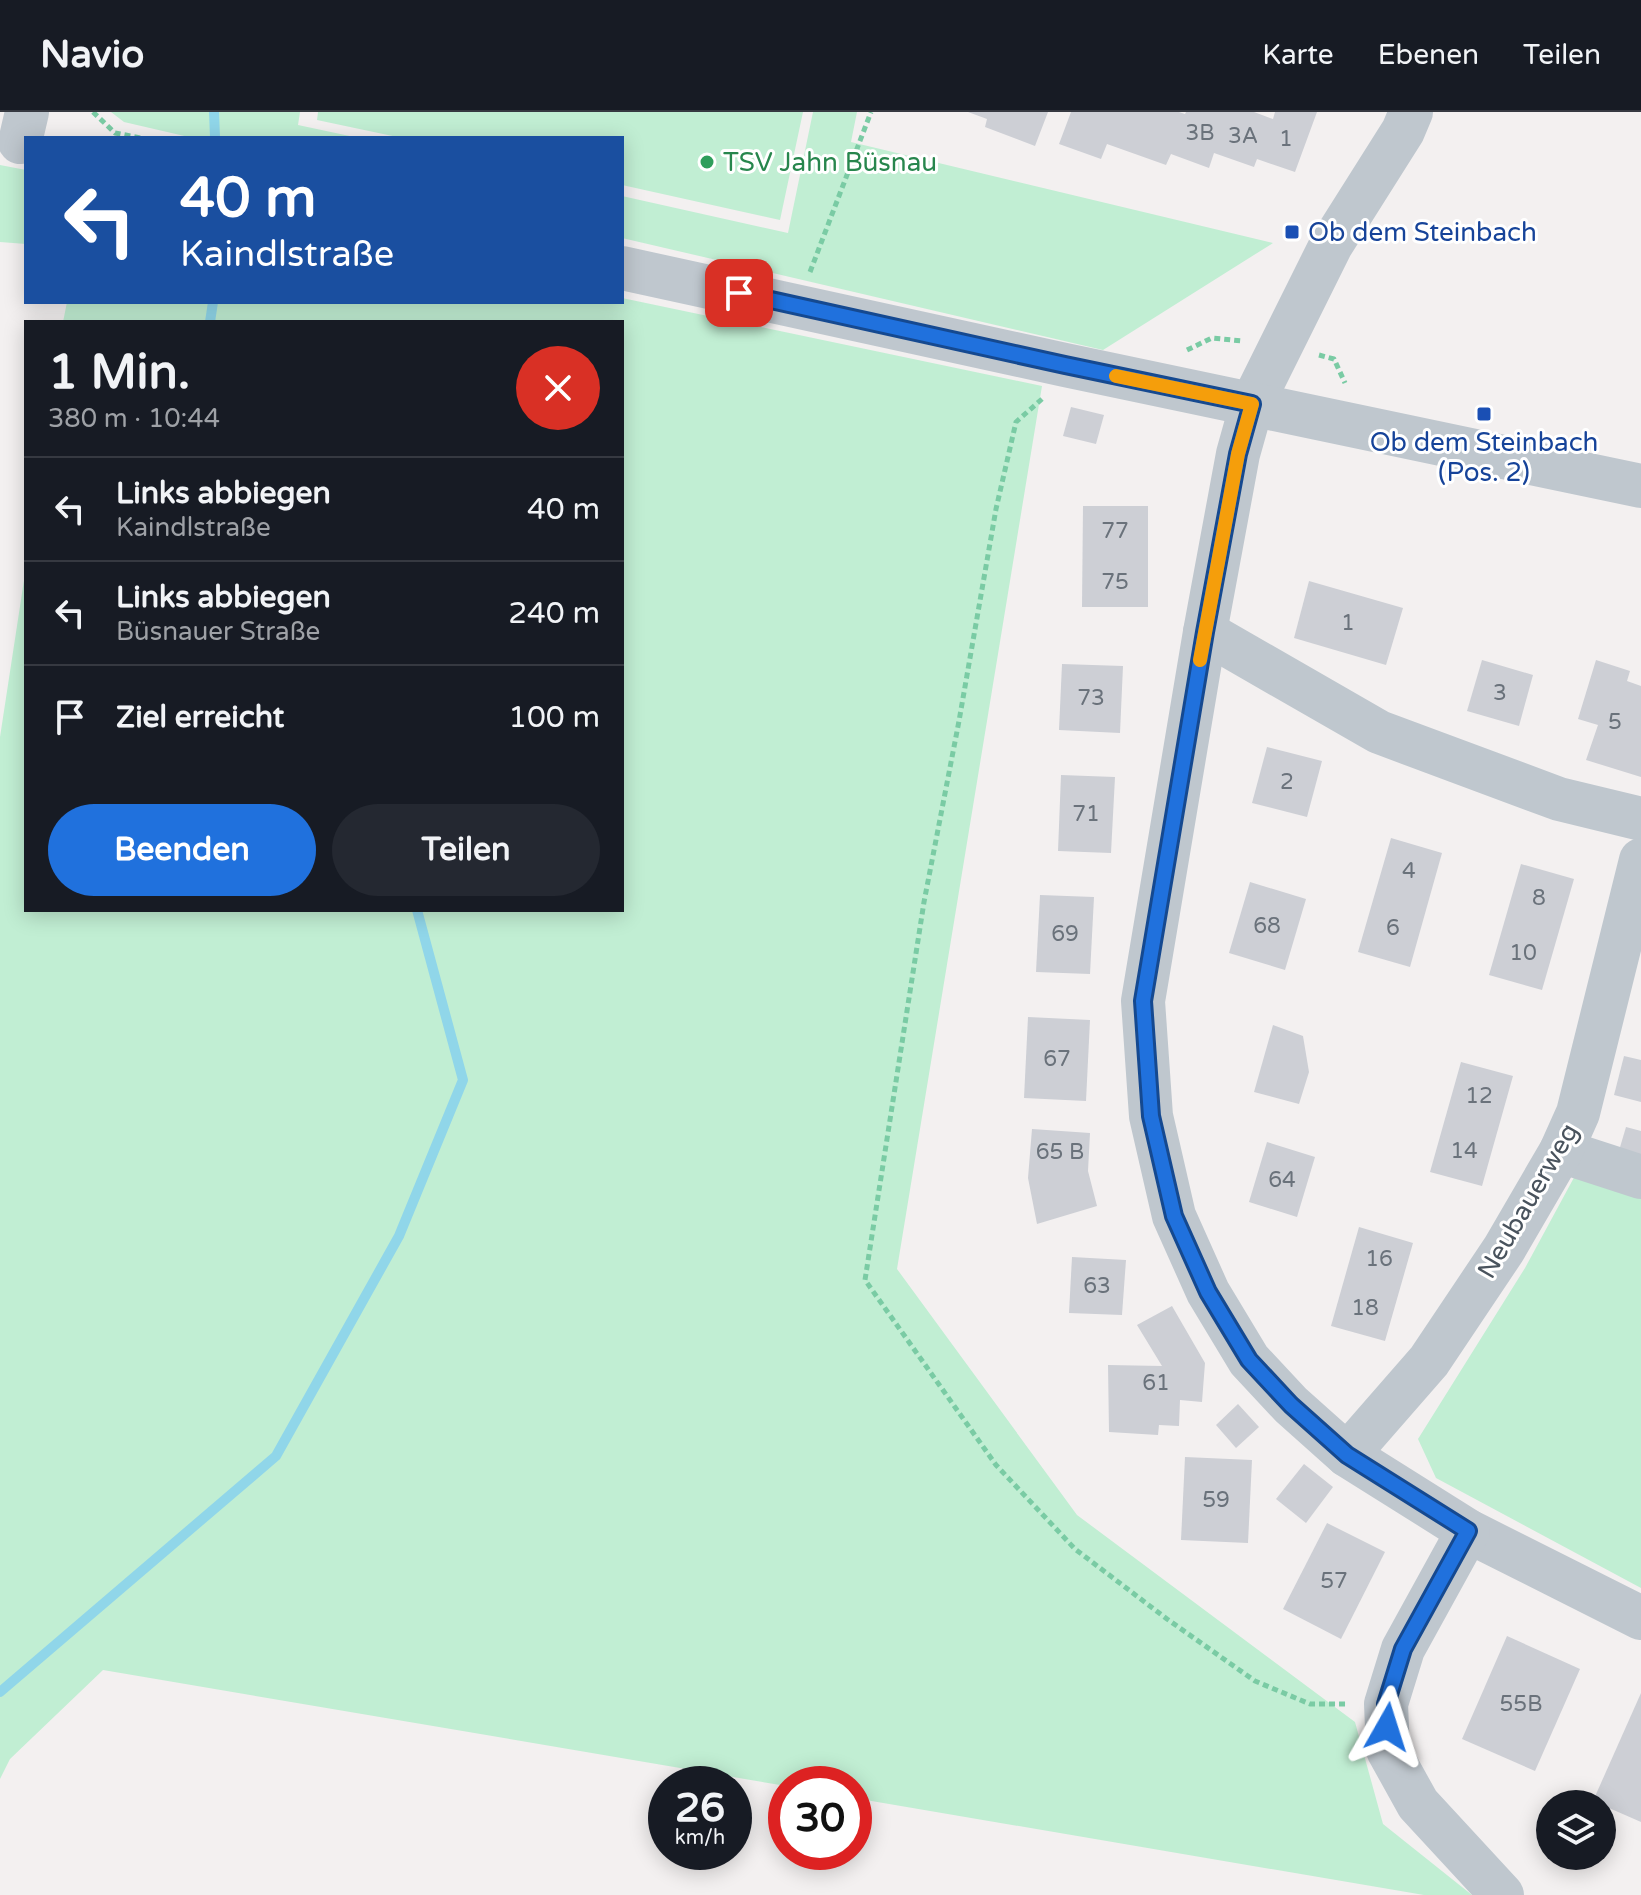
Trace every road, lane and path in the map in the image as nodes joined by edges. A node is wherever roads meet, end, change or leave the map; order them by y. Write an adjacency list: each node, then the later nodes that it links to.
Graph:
1 (93, 112): 4 (path)
2 (871, 112): 6 (path)
3 (1411, 112): 8 (street)
4 (131, 136)
5 (624, 268): 6 (street)
6 (797, 305): 8 (street)
7 (1047, 395): 18 (path)
8 (1252, 404): 9 (street); 10 (street)
9 (1641, 486)
10 (1205, 632): 11 (street); 15 (street)
11 (1641, 819)
12 (1641, 860): 13 (street, Neubauerweg)
13 (1561, 1151): 14 (street); 15 (street, Neubauerweg)
14 (1641, 1177)
15 (1347, 1455): 16 (street)
16 (1468, 1531): 17 (street); 18 (street)
17 (1641, 1618)
18 (1386, 1704): 19 (street)
19 (1502, 1895)

